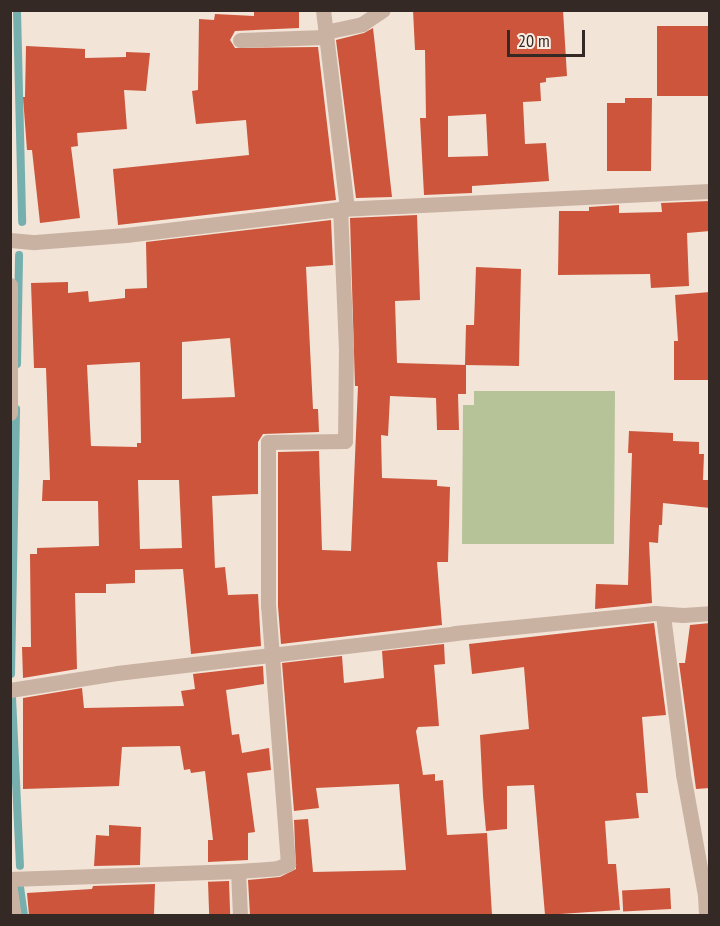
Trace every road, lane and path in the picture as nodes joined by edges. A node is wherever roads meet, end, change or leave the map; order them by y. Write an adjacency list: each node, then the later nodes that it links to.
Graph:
1 (323, 10): 3 (street)
2 (383, 10): 3 (street)
3 (325, 34): 4 (street); 6 (street)
4 (240, 40)
5 (710, 191): 6 (street)
6 (344, 209): 7 (street); 12 (street)
7 (10, 240)
8 (10, 285): 9 (street)
9 (10, 413)
10 (710, 613): 11 (street)
11 (663, 615): 12 (street); 17 (street)
12 (273, 653): 13 (street); 14 (street)
13 (10, 690)
14 (238, 871): 15 (street); 19 (street)
15 (10, 879)
16 (10, 889): 18 (street)
17 (707, 895): 20 (street)
18 (14, 915)
19 (240, 915)
20 (706, 915)

